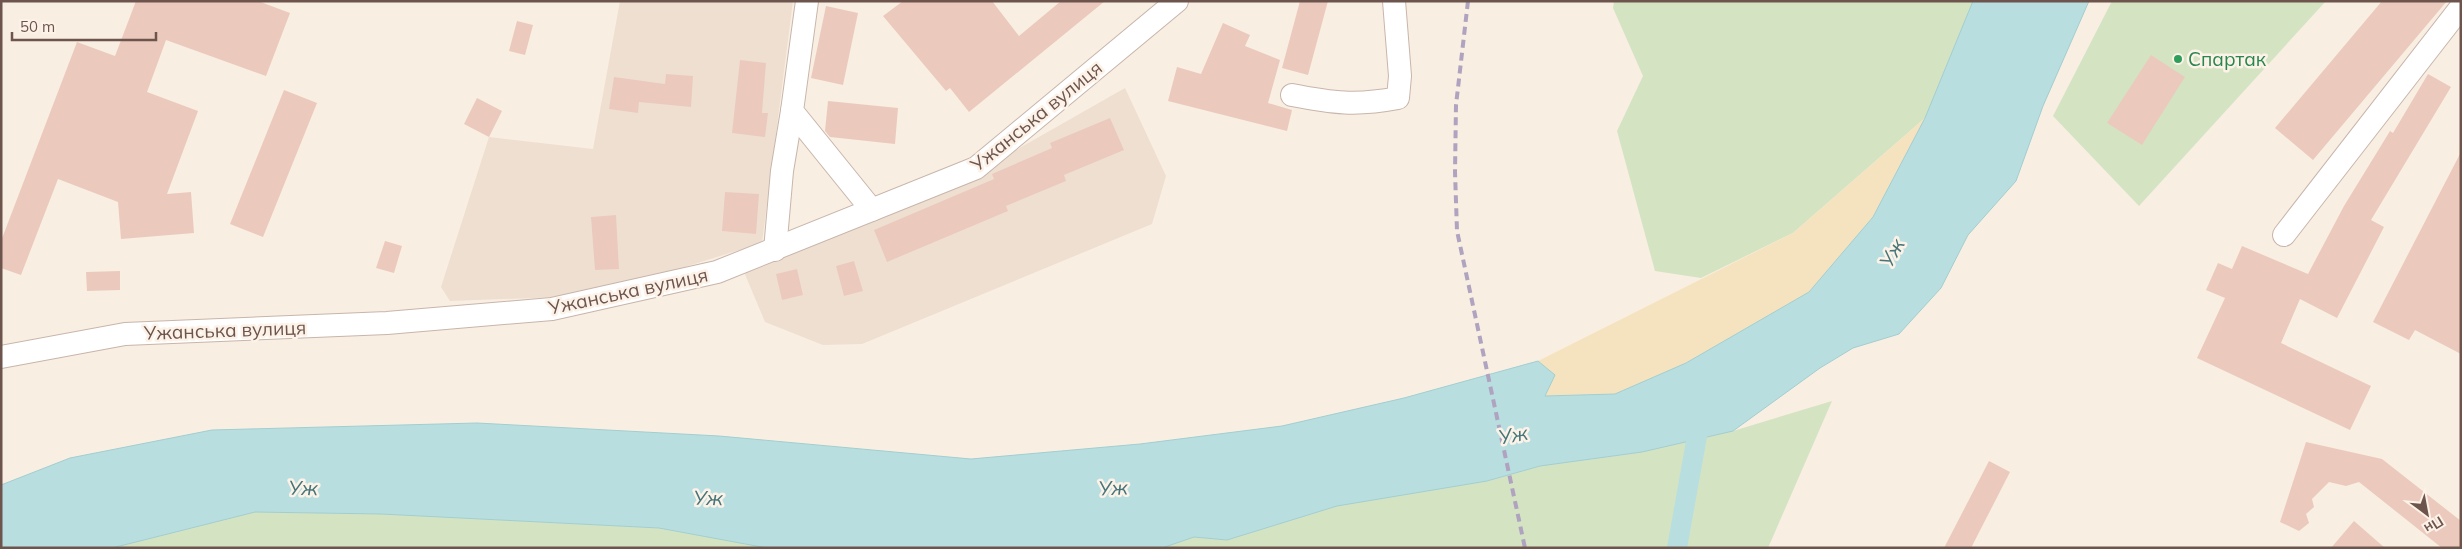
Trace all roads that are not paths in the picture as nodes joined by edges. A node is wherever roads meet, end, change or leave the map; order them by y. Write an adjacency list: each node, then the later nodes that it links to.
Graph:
1 (807, 1): 6 (street)
2 (1177, 1): 7 (street, Ужанська вулиця)
3 (1394, 1): 5 (street)
4 (2461, 7): 8 (street)
5 (1292, 94)
6 (792, 111): 7 (street); 9 (street)
7 (872, 210): 9 (street, Ужанська вулиця)
8 (2284, 235)
9 (775, 250): 10 (street, Ужанська вулиця)
10 (1, 357)

